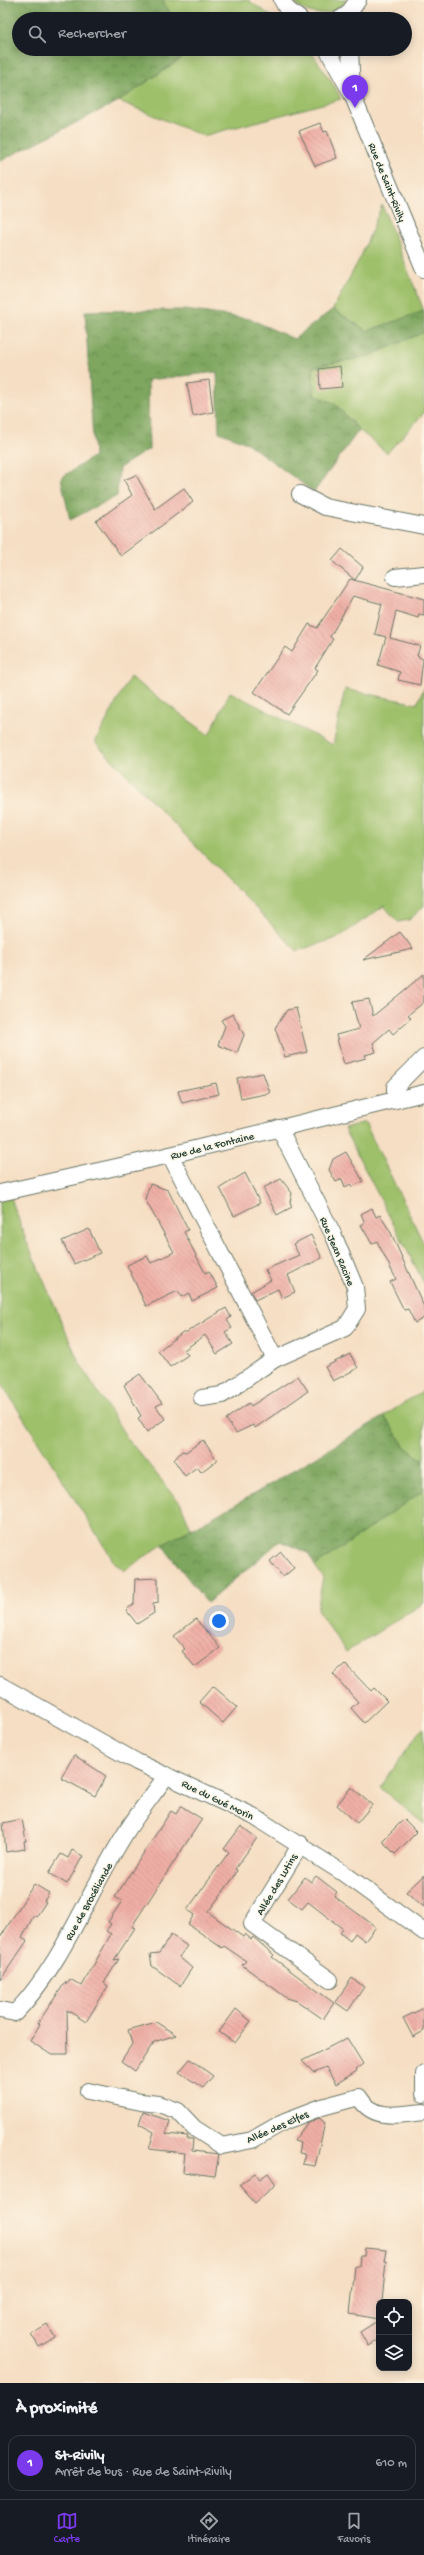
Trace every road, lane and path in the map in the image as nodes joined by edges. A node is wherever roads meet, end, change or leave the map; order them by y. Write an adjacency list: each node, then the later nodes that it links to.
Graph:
1 (282, 0): 3 (street)
2 (358, 0): 4 (street)
3 (291, 12)
4 (349, 12)
5 (331, 56): 7 (street, Rue de Saint-Rivily)
6 (350, 56): 7 (street, Rue de Saint-Rivily)
7 (352, 94): 8 (street, Rue de Saint-Rivily)
8 (424, 270)
9 (300, 494): 10 (street)
10 (424, 526)
11 (424, 574): 12 (street)
12 (395, 577)
13 (424, 1058): 15 (street)
14 (424, 1093): 15 (street, Rue de la Fontaine)
15 (394, 1100): 16 (street, Rue de la Fontaine)
16 (279, 1128): 17 (street, Rue de la Fontaine); 19 (street, Rue Jean Racine)
17 (170, 1155): 18 (street, Rue de la Fontaine); 19 (street)
18 (0, 1192)
19 (275, 1359): 20 (street, Rue Jean Racine)
20 (202, 1398)
21 (0, 1685): 22 (street, Rue du Gué Morin)
22 (167, 1775): 23 (street, Rue du Gué Morin); 26 (street, Rue de Brocéliande)
23 (300, 1844): 24 (street, Rue du Gué Morin); 25 (street, Allée des Lutins)
24 (424, 1932)
25 (330, 1980)
26 (0, 2010)
27 (424, 2074): 29 (street)
28 (88, 2091): 30 (street, Allée des Elfes)
29 (424, 2094)
30 (424, 2112)

